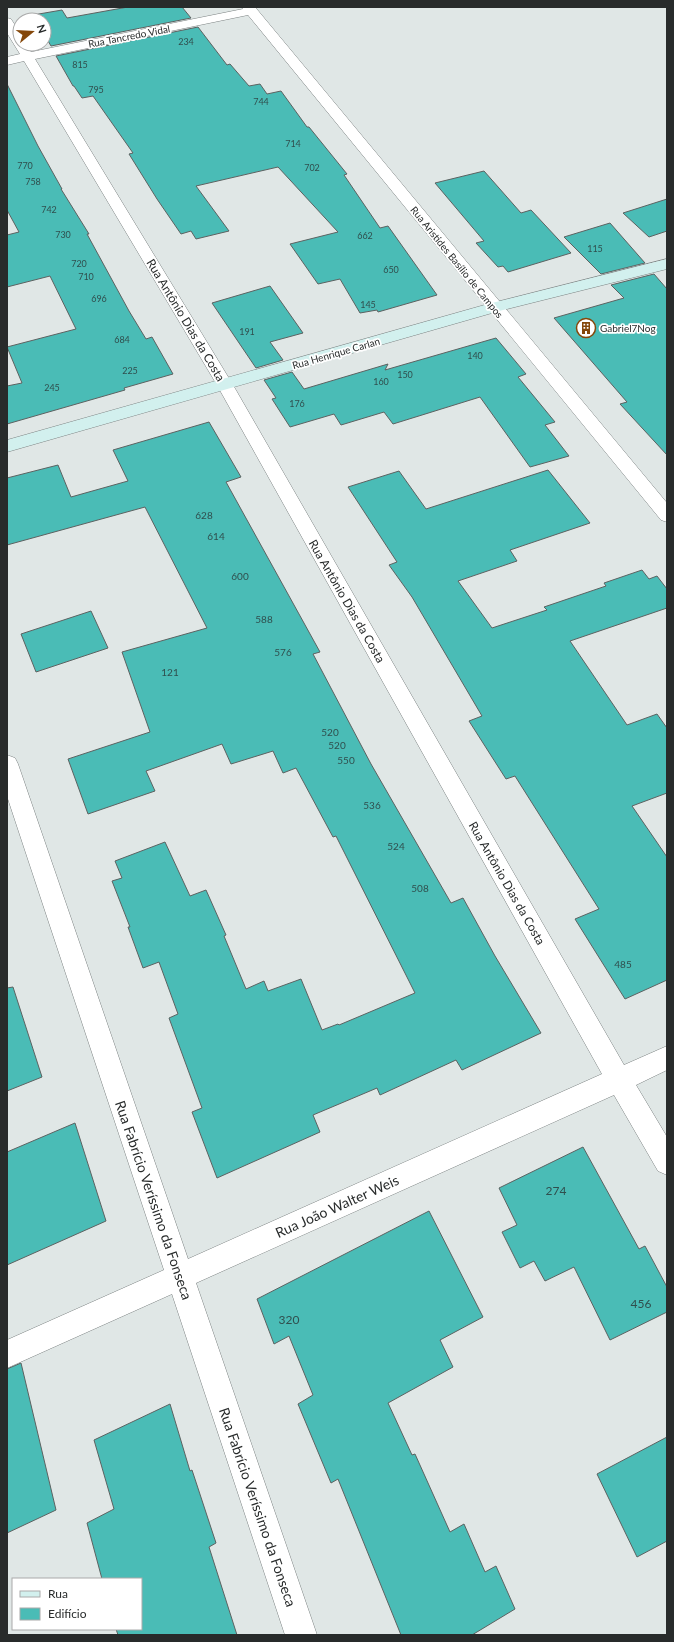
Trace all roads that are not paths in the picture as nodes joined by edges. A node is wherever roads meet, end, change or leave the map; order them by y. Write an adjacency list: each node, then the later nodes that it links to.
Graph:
1 (250, 9): 4 (street, Rua Tancredo Vidal); 9 (street, Rua Aristides Basílio de Campos)
2 (7, 22): 3 (street, Rua Antônio Dias da Costa)
3 (12, 31)
4 (52, 43)
5 (17, 52): 7 (street, Rua Tancredo Vidal)
6 (24, 52): 10 (street, Rua Antônio Dias da Costa)
7 (7, 61)
8 (667, 264): 9 (street, Rua Henrique Carlan)
9 (494, 307): 10 (street, Rua Henrique Carlan); 12 (street, Rua Aristides Basílio de Campos)
10 (225, 385): 11 (street, Rua Henrique Carlan); 15 (street, Rua Antônio Dias da Costa)
11 (7, 446)
12 (667, 515)
13 (7, 764): 17 (street, Rua Fabrício Veríssimo da Fonseca)
14 (667, 1058): 15 (street, Rua João Walter Weis)
15 (619, 1080): 16 (street, Rua Antônio Dias da Costa); 17 (street, Rua João Walter Weis)
16 (667, 1162)
17 (180, 1276): 18 (street, Rua João Walter Weis); 19 (street, Rua Fabrício Veríssimo da Fonseca)
18 (7, 1354)
19 (301, 1635)

